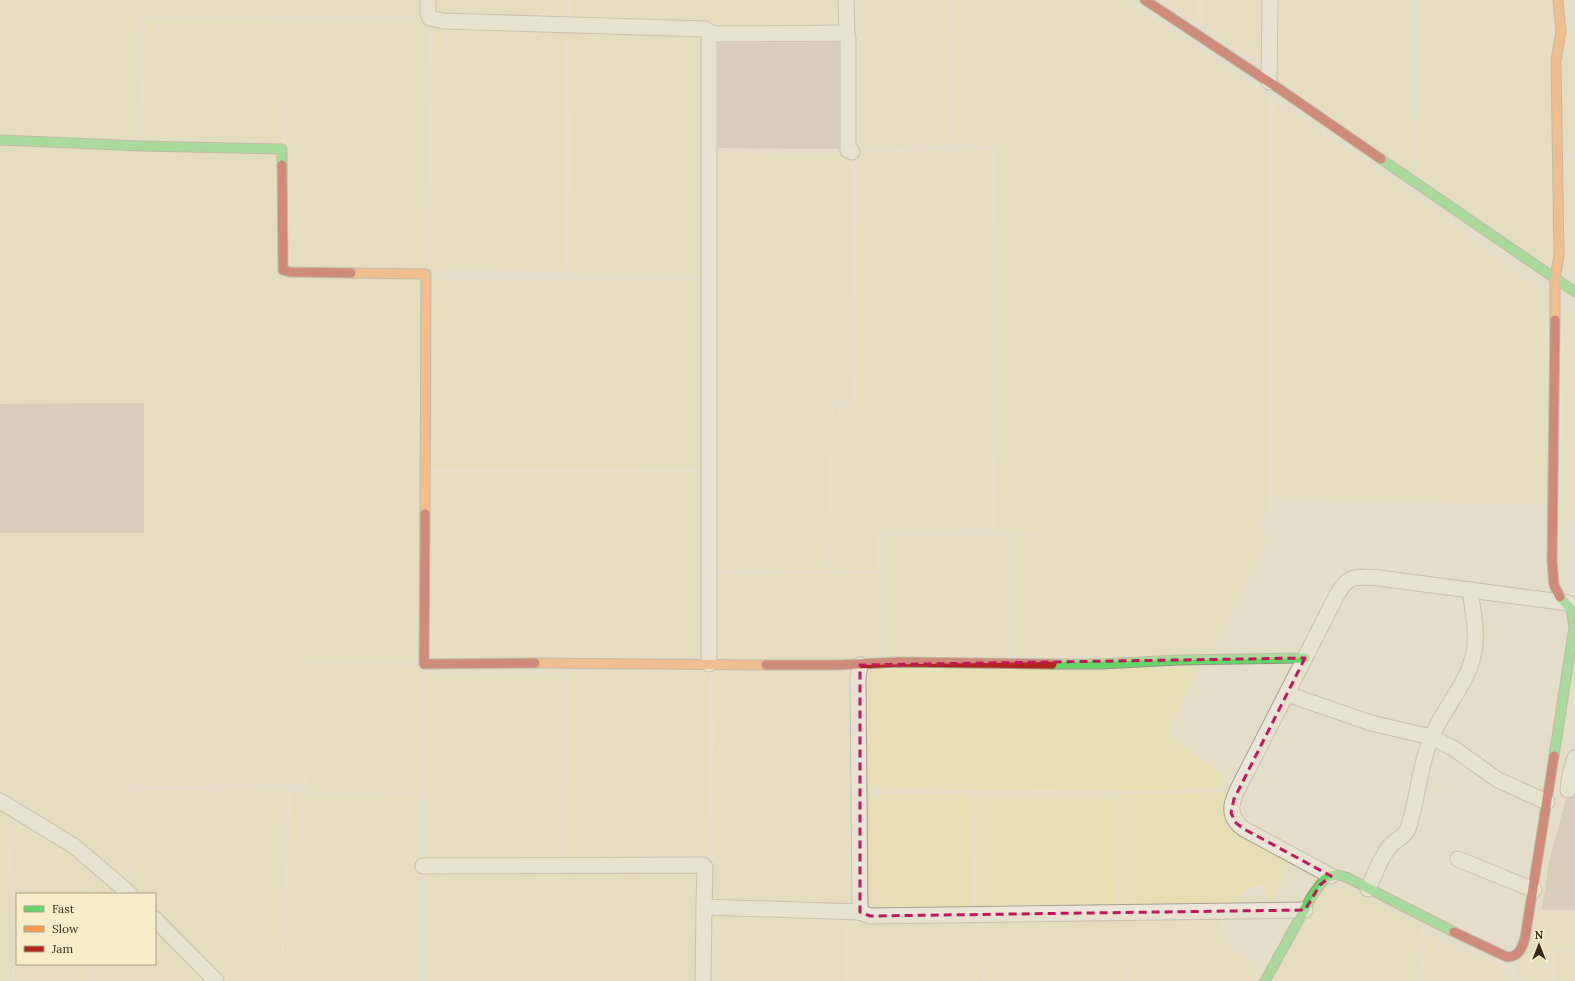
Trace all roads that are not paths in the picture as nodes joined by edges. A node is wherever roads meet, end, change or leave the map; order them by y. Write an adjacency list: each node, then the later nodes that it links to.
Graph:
1 (428, 0): 6 (street)
2 (846, 0): 7 (street)
3 (1145, 0): 8 (street)
4 (1270, 0): 8 (street)
5 (1558, 0): 11 (street)
6 (711, 33): 7 (street); 16 (street)
7 (847, 36): 10 (street)
8 (1269, 82): 11 (street)
9 (0, 140): 16 (street)
10 (852, 152)
11 (1555, 278): 12 (street); 14 (street)
12 (1575, 292)
13 (1470, 590): 14 (street); 15 (street); 19 (street)
14 (1568, 603): 23 (street)
15 (1305, 658): 17 (street); 18 (street)
16 (709, 664): 17 (street)
17 (860, 665): 32 (street)
18 (1287, 694): 19 (street); 26 (street)
19 (1431, 737): 23 (street); 27 (street)
20 (1575, 758): 21 (street)
21 (1568, 790)
22 (0, 801): 29 (street)
23 (1547, 802): 28 (street)
24 (1458, 859): 28 (street)
25 (424, 866): 30 (street)
26 (1331, 876): 27 (street); 31 (street)
27 (1368, 889): 28 (street)
28 (1534, 890)
29 (129, 893)
30 (704, 907): 32 (street); 35 (street)
31 (1304, 910): 32 (street); 36 (street)
32 (860, 912)
33 (156, 920): 34 (street)
34 (216, 981)
35 (703, 981)
36 (1265, 981)

